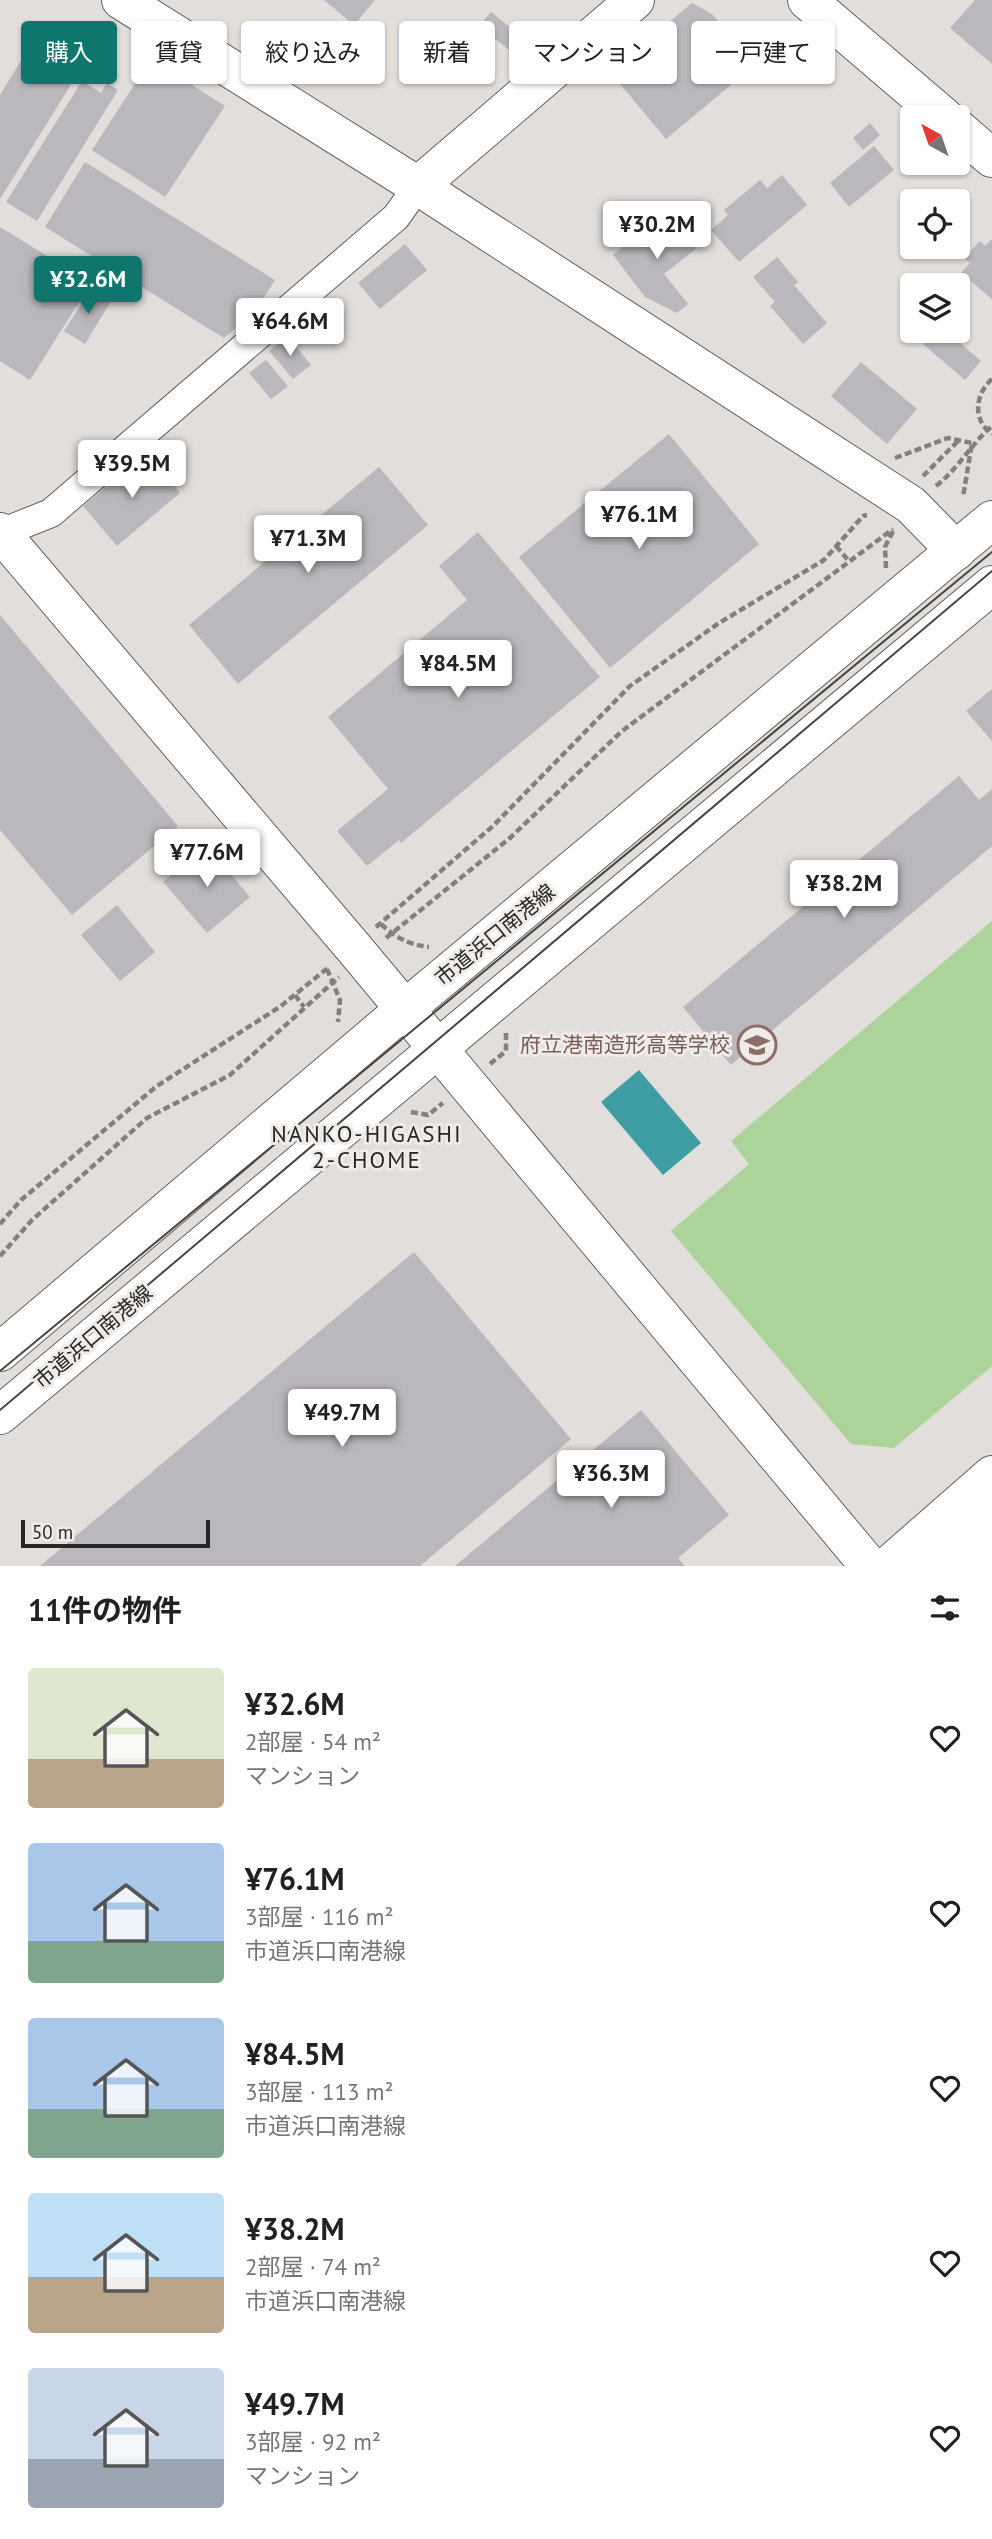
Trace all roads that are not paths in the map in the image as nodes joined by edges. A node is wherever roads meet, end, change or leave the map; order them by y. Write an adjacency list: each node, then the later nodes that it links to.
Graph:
1 (121, 0): 7 (main road)
2 (635, 0): 7 (main road)
3 (807, 0): 4 (main road)
4 (930, 105)
5 (970, 139): 6 (main road)
6 (992, 158)
7 (418, 186): 9 (street); 10 (main road)
8 (992, 520): 10 (main road, 市道浜口南港線)
9 (0, 533): 12 (main road)
10 (956, 551): 12 (main road, 市道浜口南港線)
11 (992, 585): 13 (main road, 市道浜口南港線)
12 (405, 1009): 13 (main road); 14 (main road, 市道浜口南港線)
13 (437, 1048): 15 (main road, 市道浜口南港線); 20 (main road)
14 (0, 1352)
15 (0, 1415)
16 (992, 1455): 20 (street)
17 (992, 1475): 20 (main road)
18 (992, 1512): 21 (main road)
19 (992, 1546): 22 (main road)
20 (871, 1565)
21 (928, 1566)
22 (970, 1566)

